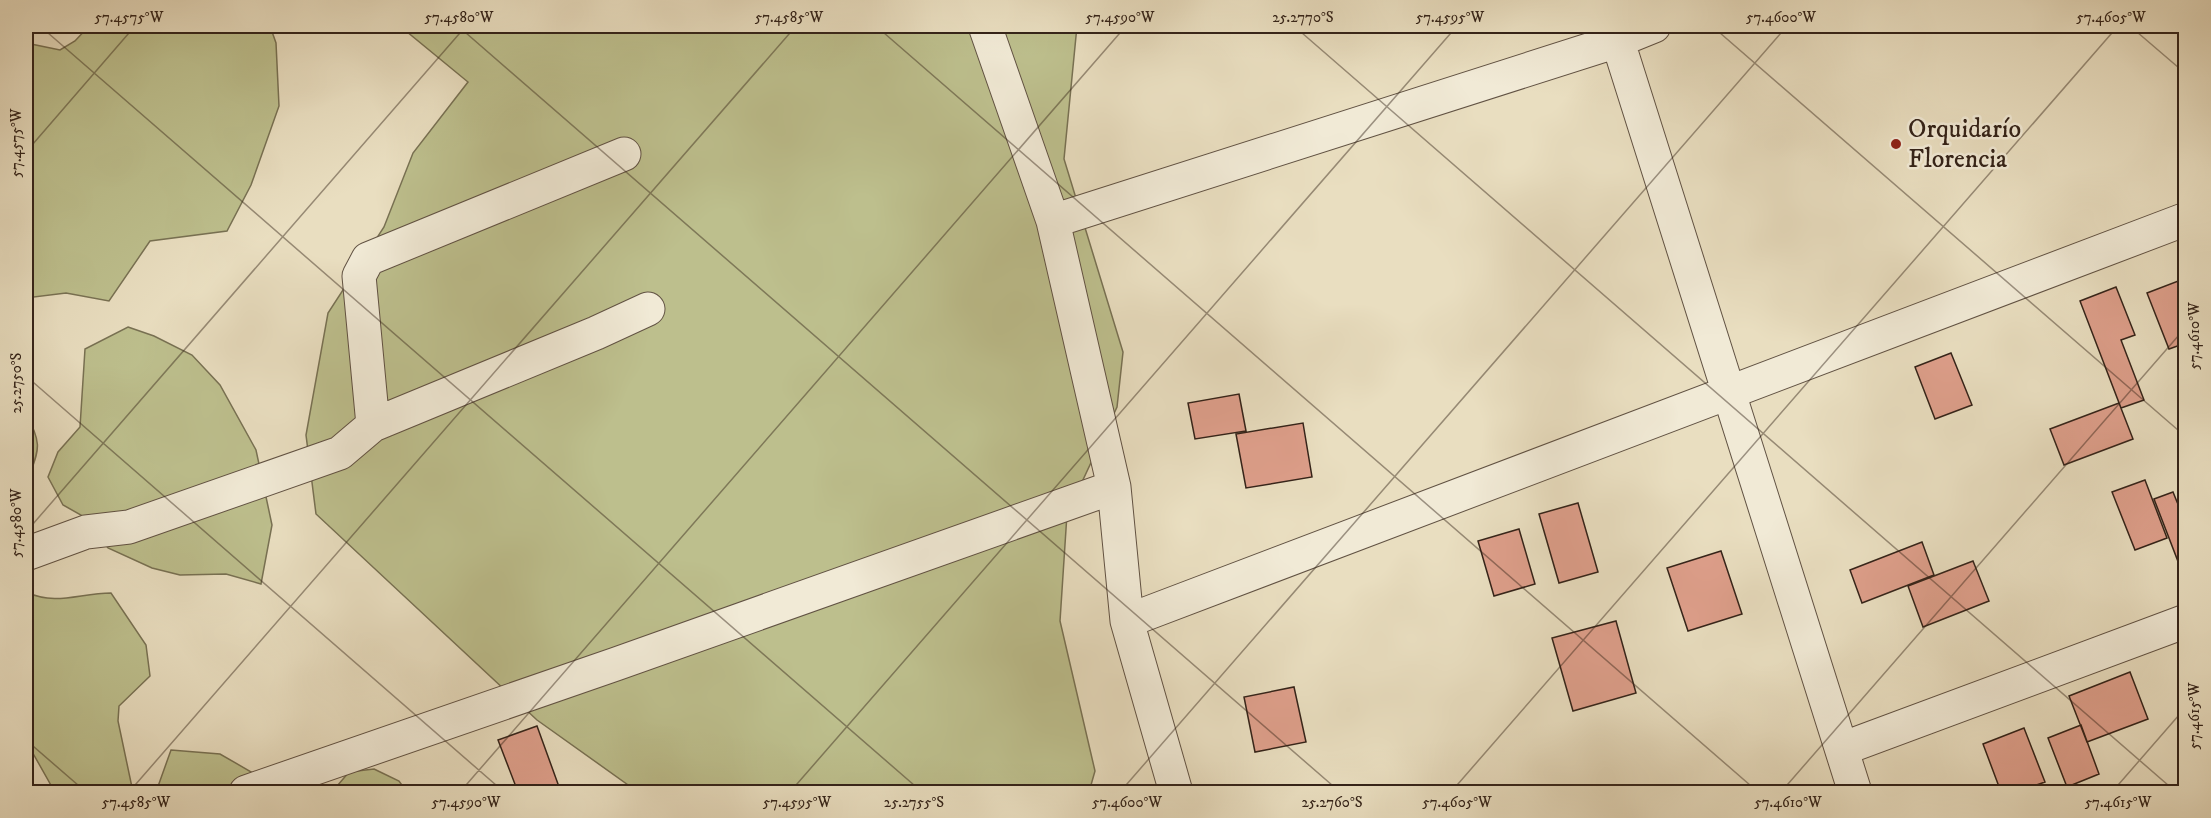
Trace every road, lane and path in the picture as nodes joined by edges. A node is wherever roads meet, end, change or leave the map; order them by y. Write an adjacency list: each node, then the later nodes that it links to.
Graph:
1 (985, 26): 6 (street)
2 (1654, 26): 3 (street)
3 (1615, 33): 6 (street); 8 (street)
4 (624, 154): 9 (street)
5 (2186, 219): 8 (street)
6 (1053, 221): 10 (street)
7 (648, 309): 9 (street)
8 (1729, 394): 12 (street); 14 (street)
9 (373, 425): 11 (street)
10 (1114, 487): 12 (street); 15 (street)
11 (26, 554)
12 (1127, 621): 16 (street)
13 (2186, 621): 14 (street)
14 (1842, 750): 17 (street)
15 (246, 792)
16 (1176, 792)
17 (1855, 792)

